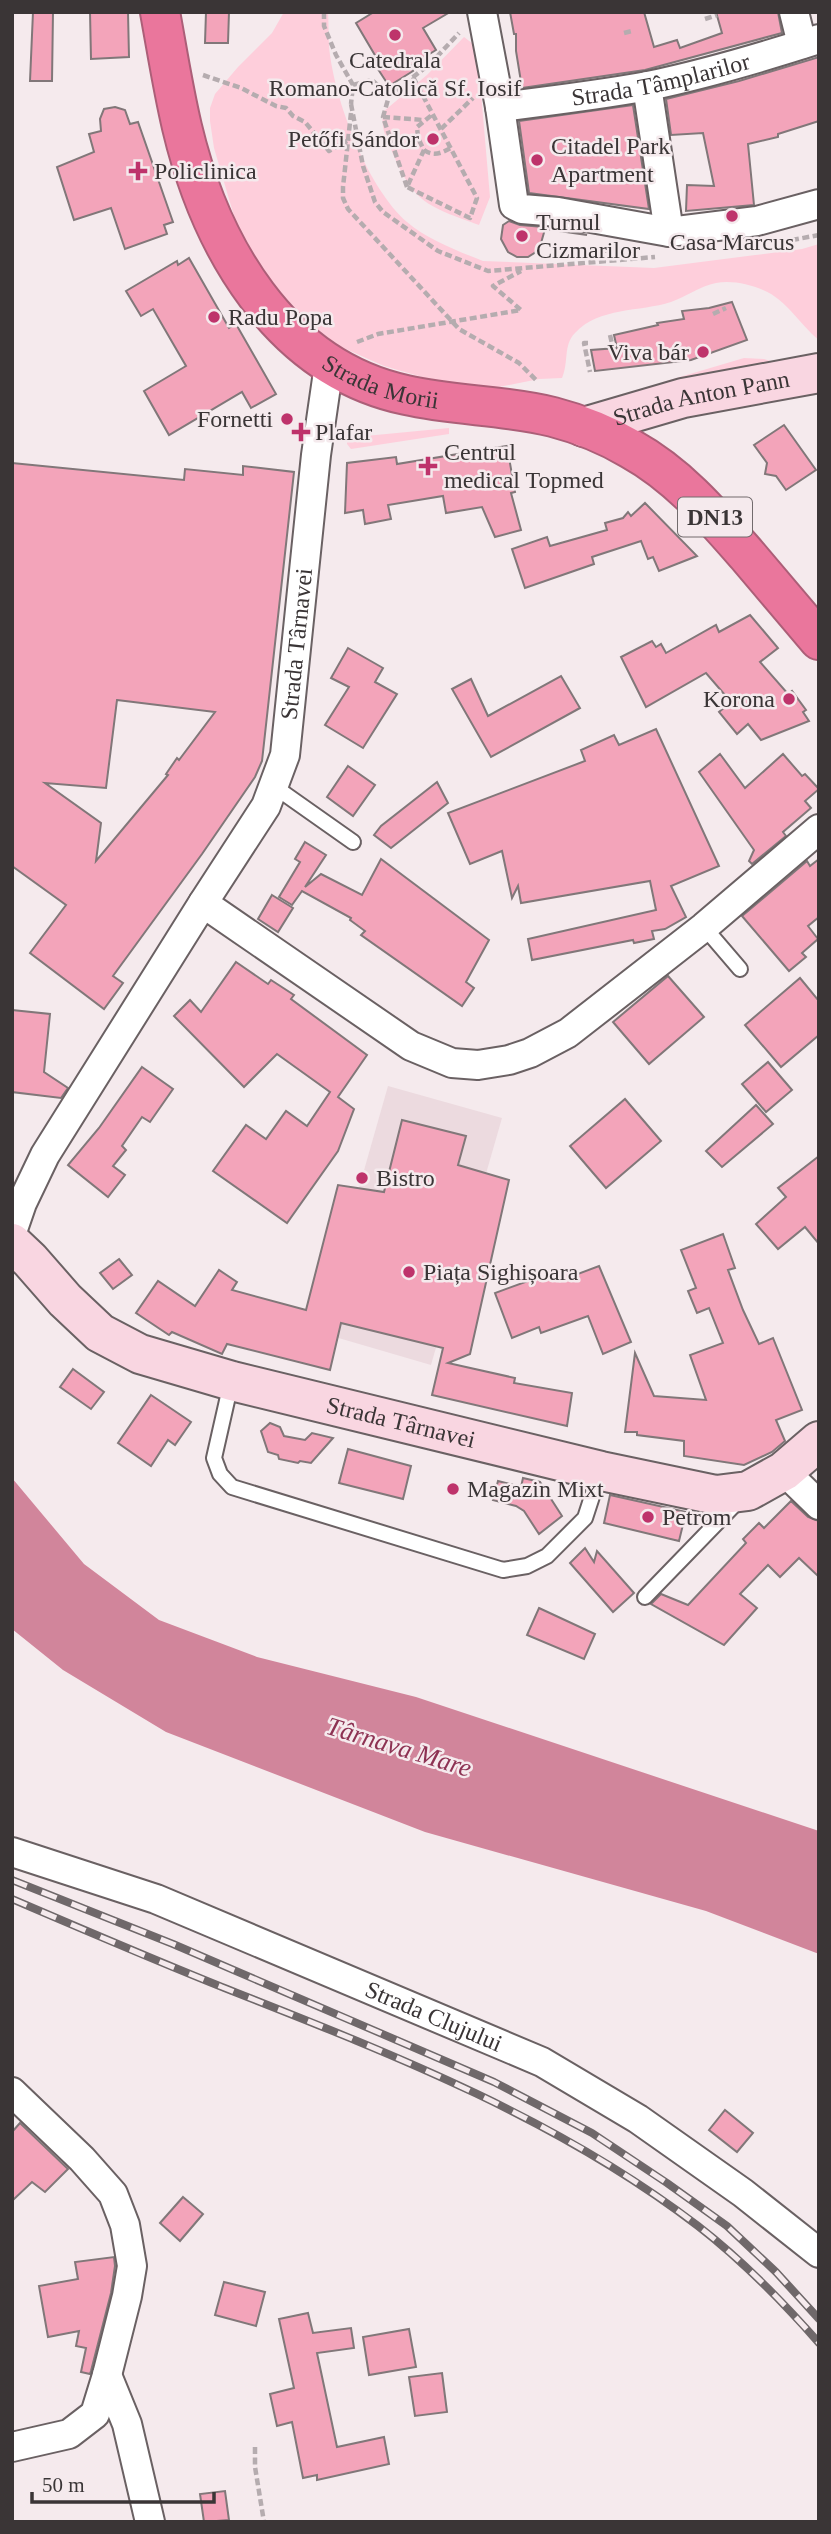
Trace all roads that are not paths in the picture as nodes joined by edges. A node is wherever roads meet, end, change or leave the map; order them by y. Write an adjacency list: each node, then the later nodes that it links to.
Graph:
1 (160, 12): 9 (highway, Strada Morii / DN13)
2 (482, 12): 6 (street)
3 (794, 12): 4 (street)
4 (810, 41): 5 (street, Strada Tâmplarilor)
5 (647, 86): 6 (street, Strada Tâmplarilor); 8 (street)
6 (500, 107): 8 (street)
7 (819, 204): 8 (street)
8 (669, 232)
9 (329, 365): 11 (highway, Strada Morii / DN13); 13 (street, Strada Târnavei)
10 (819, 373): 11 (street, Strada Anton Pann)
11 (568, 422): 12 (highway, DN13)
12 (819, 640)
13 (275, 787): 15 (lane); 16 (street, Strada Târnavei)
14 (819, 829): 17 (street)
15 (353, 842)
16 (203, 903): 17 (street); 19 (street, Strada Târnavei)
17 (704, 927): 18 (lane)
18 (740, 970)
19 (12, 1232)
20 (12, 1243): 21 (street, Strada Târnavei)
21 (232, 1381): 23 (street, Strada Târnavei); 23 (lane)
22 (819, 1441): 24 (street, Strada Târnavei)
23 (601, 1471): 25 (street, Strada Târnavei)
24 (784, 1471): 25 (street, Strada Târnavei); 26 (street)
25 (748, 1491): 27 (lane)
26 (819, 1505)
27 (645, 1597)
28 (12, 1852): 30 (street, Strada Clujului)
29 (12, 2092): 31 (street)
30 (819, 2252)
31 (107, 2375): 32 (street); 33 (street)
32 (12, 2447)
33 (150, 2522)

